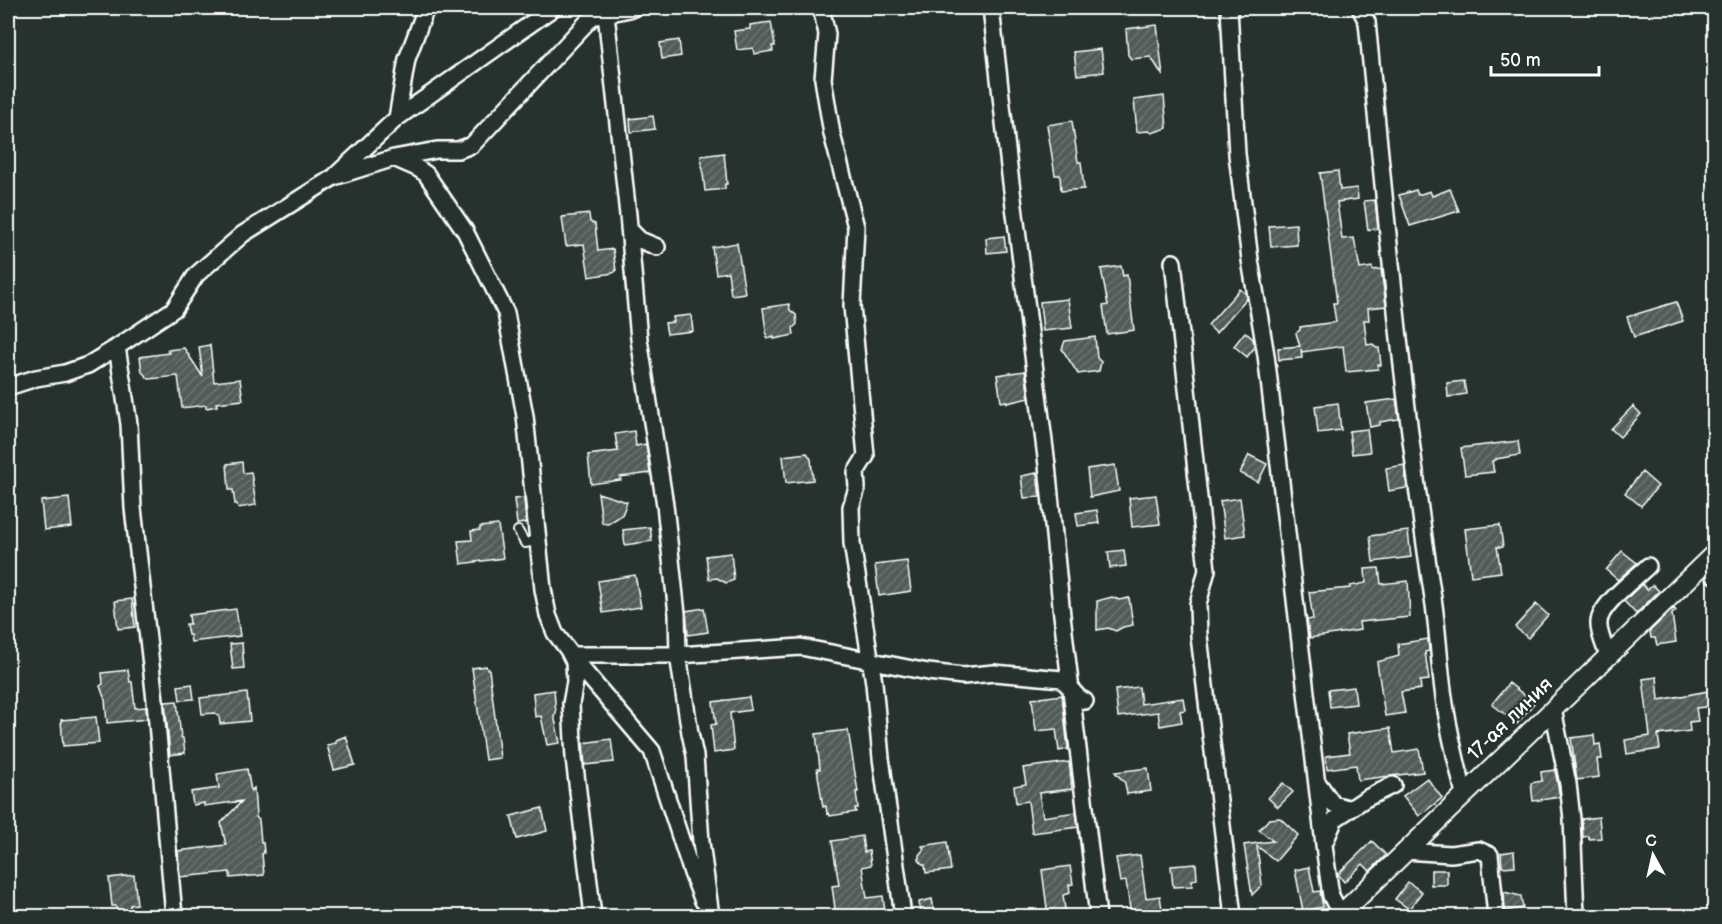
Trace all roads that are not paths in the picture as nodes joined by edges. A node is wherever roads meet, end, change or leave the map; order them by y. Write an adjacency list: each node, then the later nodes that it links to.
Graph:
1 (426, 8): 9 (street)
2 (553, 8): 9 (street)
3 (634, 8): 8 (street)
4 (821, 8): 25 (street)
5 (991, 8): 26 (street)
6 (1229, 8): 29 (street)
7 (1360, 8): 31 (street)
8 (604, 11): 10 (street); 12 (street)
9 (397, 118): 11 (street)
10 (394, 158): 11 (street); 18 (street)
11 (334, 177): 15 (street)
12 (629, 229): 13 (street); 23 (street)
13 (657, 247)
14 (1173, 262): 35 (street)
15 (117, 347): 16 (street); 36 (street)
16 (8, 387)
17 (518, 531): 18 (lane)
18 (537, 541): 22 (street)
19 (1713, 554): 21 (street, 17-ая линия); 24 (street, 17-ая линия)
20 (1648, 566): 24 (street)
21 (1714, 575)
22 (571, 655): 23 (street); 37 (street); 38 (street)
23 (678, 655): 25 (street); 38 (street)
24 (1608, 656): 28 (street, 17-ая линия)
25 (870, 659): 26 (street); 39 (street)
26 (1071, 688): 27 (street); 40 (street)
27 (1085, 701)
28 (1553, 709): 31 (street, 17-ая линия); 45 (street)
29 (1317, 783): 32 (street); 33 (street)
30 (1393, 785): 32 (street)
31 (1464, 794): 34 (street, 17-ая линия)
32 (1351, 809): 33 (street)
33 (1324, 844): 43 (street)
34 (1405, 851): 43 (street, 17-ая линия); 44 (street)
35 (1229, 893): 41 (street); 42 (street)
36 (174, 916)
37 (593, 916)
38 (710, 916)
39 (903, 916)
40 (1098, 916)
41 (1226, 916)
42 (1233, 916)
43 (1340, 916)
44 (1496, 916)
45 (1575, 916)

